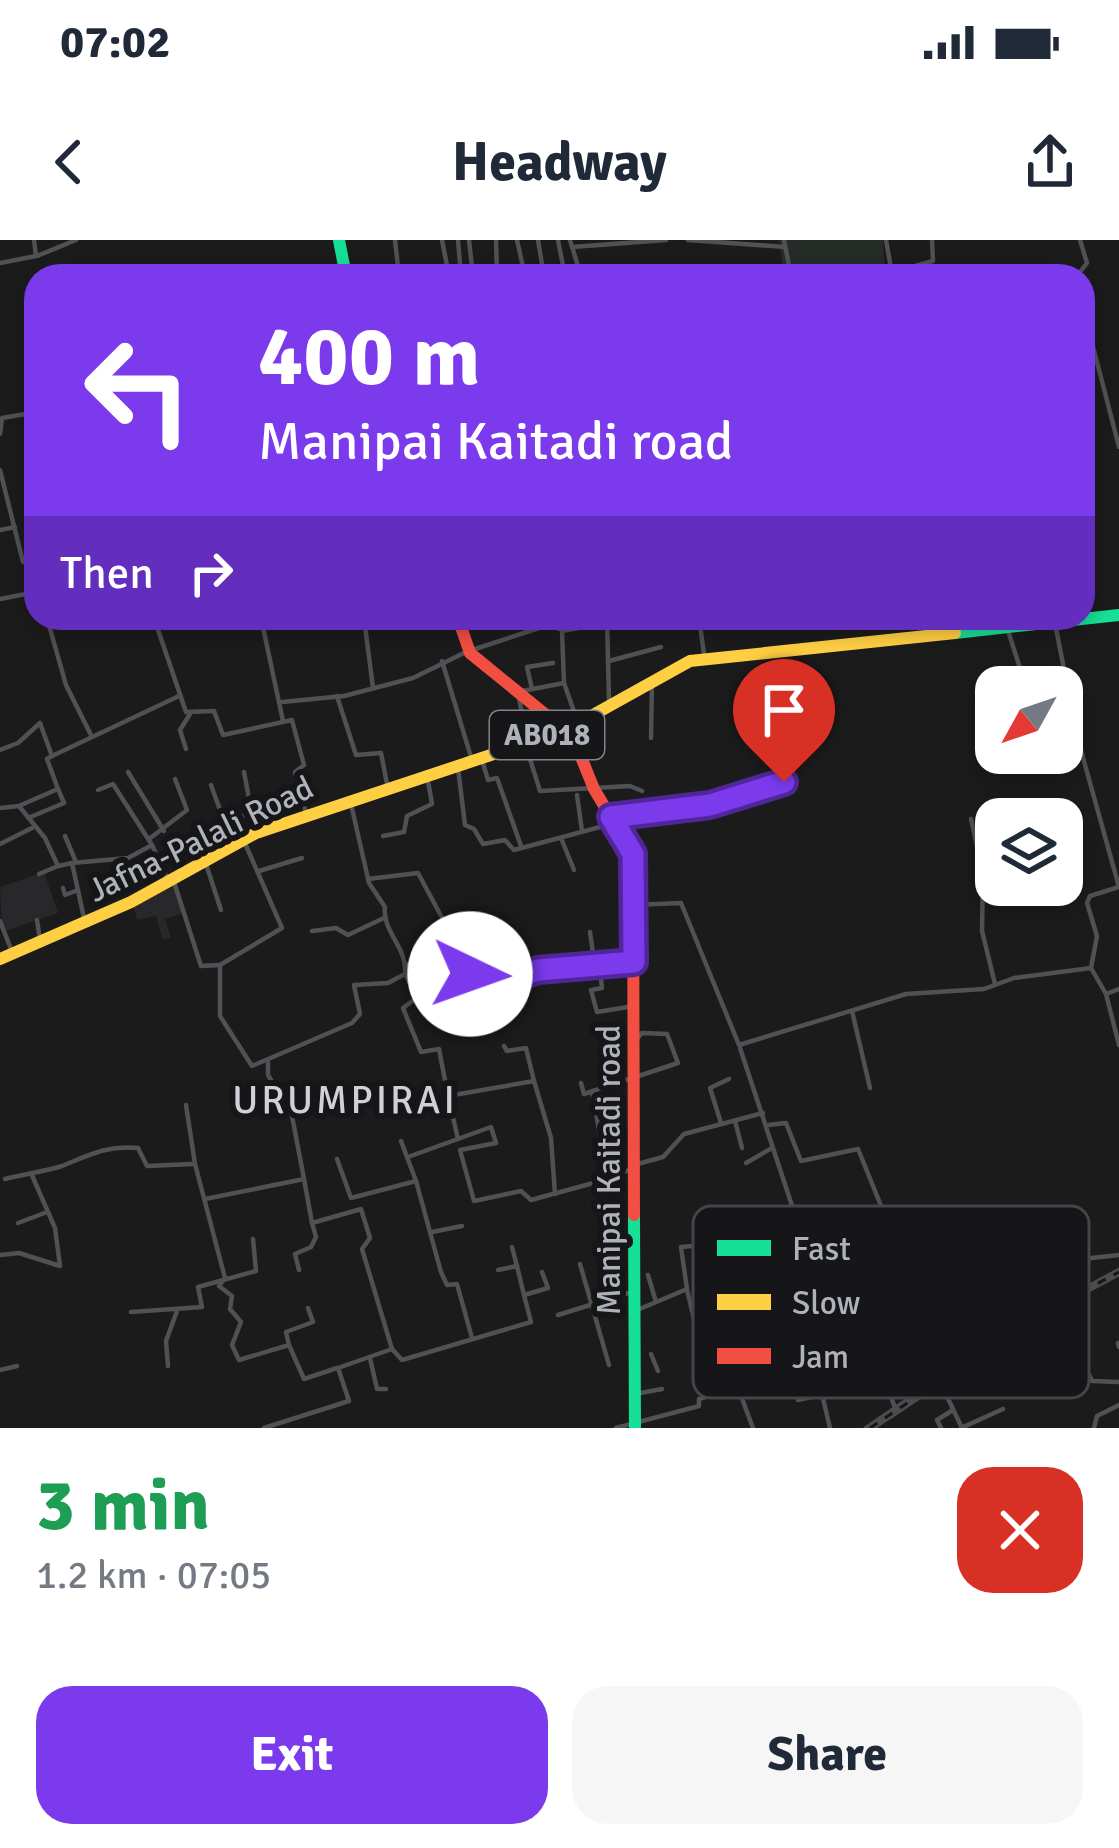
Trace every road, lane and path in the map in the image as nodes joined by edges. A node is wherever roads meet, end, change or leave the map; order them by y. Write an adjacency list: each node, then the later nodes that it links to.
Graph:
1 (34, 240): 8 (street)
2 (76, 240): 8 (street)
3 (666, 240): 6 (street)
4 (688, 240): 7 (street)
5 (932, 240): 10 (street)
6 (571, 243)
7 (785, 244)
8 (36, 256): 9 (street)
9 (0, 263)
10 (923, 264)
11 (1095, 354): 14 (street)
12 (24, 414): 13 (street)
13 (0, 434)
14 (1119, 447)
15 (0, 470): 16 (street)
16 (3, 490): 17 (street)
17 (15, 527): 18 (street); 19 (street)
18 (0, 530)
19 (24, 562)
20 (50, 630): 50 (street)
21 (158, 630): 44 (street)
22 (264, 630): 45 (street)
23 (366, 630): 41 (street)
24 (462, 630): 33 (main road)
25 (533, 630): 33 (street)
26 (571, 630): 40 (street)
27 (606, 630): 36 (street)
28 (700, 630): 34 (street)
29 (947, 630): 34 (main road, Jafna-Palali Road / AB018)
30 (1008, 630): 38 (street)
31 (1056, 630): 113 (street)
32 (661, 647): 36 (street)
33 (468, 651): 35 (street); 42 (main road, Manipai Kaitadi road)
34 (704, 659): 39 (main road, Jafna-Palali Road / AB018)
35 (442, 661): 41 (street); 56 (street)
36 (609, 661): 46 (street)
37 (553, 663): 42 (street)
38 (1019, 666)
39 (652, 677): 46 (main road, Jafna-Palali Road / AB018); 51 (street)
40 (564, 683): 42 (street); 49 (street)
41 (373, 688): 43 (street)
42 (525, 690): 49 (main road, Manipai Kaitadi road); 52 (street)
43 (337, 695): 45 (street); 63 (street)
44 (179, 696): 47 (street); 50 (street)
45 (282, 702): 48 (street)
46 (609, 704): 49 (main road, Jafna-Palali Road / AB018)
47 (190, 714): 48 (street); 54 (street)
48 (283, 721): 72 (street)
49 (572, 727): 52 (main road, Jafna-Palali Road / AB018); 65 (main road, Manipai Kaitadi road)
50 (91, 735): 55 (street)
51 (652, 738)
52 (526, 740): 56 (main road, Jafna-Palali Road / AB018); 68 (street)
53 (0, 749): 55 (street)
54 (186, 749)
55 (52, 756): 64 (street)
56 (470, 758): 59 (main road, Jafna-Palali Road / AB018); 86 (street); 86 (street)
57 (128, 772): 78 (street)
58 (244, 772): 73 (street)
59 (426, 773): 63 (main road, Jafna-Palali Road / AB018); 81 (street)
60 (175, 779): 78 (street)
61 (784, 782): 76 (street)
62 (211, 785): 73 (street)
63 (388, 786): 69 (main road, Jafna-Palali Road / AB018)
64 (58, 789): 70 (street); 74 (street)
65 (594, 789): 67 (street); 68 (street); 76 (main road, Manipai Kaitadi road)
66 (98, 790): 84 (street)
67 (642, 791)
68 (577, 793): 79 (street)
69 (350, 798): 72 (main road, Jafna-Palali Road / AB018); 94 (street)
70 (19, 806): 71 (street); 74 (street)
71 (0, 808)
72 (307, 813): 82 (main road, Jafna-Palali Road / AB018)
73 (250, 814): 82 (street)
74 (27, 819): 77 (street)
75 (971, 819): 115 (street)
76 (613, 820): 79 (street); 98 (main road, Manipai Kaitadi road)
77 (32, 828): 85 (street); 90 (street)
78 (164, 831): 84 (street)
79 (582, 831): 83 (street)
80 (65, 836): 88 (street)
81 (383, 836)
82 (250, 837): 89 (main road, Jafna-Palali Road / AB018); 92 (street)
83 (561, 838): 86 (street); 91 (street)
84 (150, 842): 88 (street); 95 (street)
85 (0, 844)
86 (521, 848)
87 (302, 858): 92 (street)
88 (74, 863): 90 (street); 96 (street)
89 (206, 863): 95 (main road, Jafna-Palali Road / AB018); 99 (street)
90 (58, 866): 93 (street)
91 (574, 870)
92 (259, 872): 111 (street)
93 (39, 874)
94 (368, 880): 100 (street); 107 (street)
95 (172, 882): 103 (main road, Jafna-Palali Road / AB018); 111 (street)
96 (78, 890): 97 (street); 103 (street)
97 (65, 894)
98 (634, 905): 109 (main road, Manipai Kaitadi road); 122 (street)
99 (221, 910)
100 (384, 918): 104 (street); 110 (street)
101 (38, 920): 106 (street)
102 (0, 921): 108 (street)
103 (85, 923): 106 (main road, Jafna-Palali Road / AB018)
104 (312, 931)
105 (590, 932): 112 (street)
106 (40, 940): 108 (main road, Jafna-Palali Road / AB018)
107 (455, 942)
108 (6, 956)
109 (634, 962): 112 (street); 118 (main road, Manipai Kaitadi road)
110 (406, 964): 112 (street); 114 (street)
111 (220, 965): 124 (street)
112 (598, 968): 118 (street)
113 (1091, 968): 115 (street); 117 (street)
114 (405, 974): 124 (street); 131 (street)
115 (995, 984): 119 (street)
116 (1119, 989): 117 (street)
117 (1106, 994): 121 (street)
118 (634, 1006): 120 (main road, Manipai Kaitadi road)
119 (852, 1010): 122 (street); 129 (street)
120 (634, 1042): 125 (main road, Manipai Kaitadi road); 125 (street)
121 (1119, 1043)
122 (740, 1045): 133 (street)
123 (504, 1046): 127 (street)
124 (268, 1062): 150 (street)
125 (634, 1076): 130 (street); 146 (main road, Manipai Kaitadi road)
126 (730, 1079): 135 (street)
127 (534, 1081): 131 (street); 152 (street)
128 (581, 1082): 130 (street)
129 (870, 1088)
130 (592, 1091): 149 (street)
131 (448, 1096): 137 (street)
132 (186, 1105): 145 (street)
133 (763, 1113): 134 (street); 136 (street)
134 (735, 1121): 135 (street); 139 (street)
135 (721, 1123): 146 (street)
136 (766, 1126): 140 (street); 141 (street)
137 (458, 1138): 142 (street); 152 (street)
138 (401, 1141): 142 (street)
139 (742, 1148)
140 (794, 1150): 141 (street); 156 (street)
141 (773, 1151): 144 (street); 155 (street)
142 (408, 1157): 151 (street)
143 (337, 1159): 153 (street)
144 (746, 1163)
145 (195, 1164): 147 (street); 154 (street)
146 (634, 1167): 149 (street); 179 (main road, Manipai Kaitadi road)
147 (31, 1173): 148 (street); 158 (street)
148 (5, 1178)
149 (608, 1178): 152 (street)
150 (304, 1179): 154 (street); 160 (street)
151 (416, 1181): 153 (street); 162 (street)
152 (555, 1195)
153 (359, 1196): 157 (street)
154 (205, 1199): 177 (street)
155 (792, 1206)
156 (880, 1206)
157 (362, 1209): 160 (street); 191 (street)
158 (47, 1212): 159 (street); 166 (street)
159 (19, 1223)
160 (312, 1223): 172 (street)
161 (462, 1226): 162 (street)
162 (432, 1232): 189 (street)
163 (254, 1239): 174 (street)
164 (693, 1246): 178 (street)
165 (512, 1247): 170 (street)
166 (0, 1255)
167 (1119, 1255): 168 (street)
168 (1089, 1259)
169 (580, 1264): 182 (street)
170 (517, 1266): 173 (street); 180 (street)
171 (267, 1269): 174 (street)
172 (299, 1270)
173 (498, 1270)
174 (256, 1271): 177 (street)
175 (542, 1272): 180 (street)
176 (648, 1275): 181 (street)
177 (225, 1278): 184 (street); 190 (street)
178 (687, 1289): 181 (street); 187 (street)
179 (635, 1291): 182 (street); 185 (main road, Manipai Kaitadi road)
180 (524, 1295): 189 (street)
181 (656, 1302): 185 (street)
182 (595, 1305): 188 (street); 194 (street)
183 (308, 1308): 190 (street)
184 (178, 1309): 186 (street); 196 (street)
185 (635, 1311): 193 (main road, Manipai Kaitadi road)
186 (131, 1312)
187 (693, 1314)
188 (558, 1315)
189 (472, 1338): 191 (street)
190 (289, 1345): 197 (street)
191 (392, 1349): 192 (street)
192 (370, 1357): 197 (street); 202 (street)
193 (635, 1358): 199 (street); 204 (main road, Manipai Kaitadi road)
194 (609, 1365)
195 (17, 1366): 198 (street)
196 (168, 1366)
197 (338, 1368): 220 (street)
198 (0, 1370)
199 (658, 1371)
200 (1089, 1375): 201 (street)
201 (1119, 1382)
202 (386, 1389)
203 (662, 1389): 204 (street)
204 (635, 1394): 219 (main road, Manipai Kaitadi road)
205 (702, 1398): 219 (street)
206 (742, 1398): 222 (street)
207 (807, 1398): 213 (street)
208 (821, 1398): 223 (street)
209 (892, 1398): 215 (street)
210 (913, 1398): 215 (street)
211 (917, 1398): 218 (street)
212 (945, 1398): 217 (street)
213 (798, 1400)
214 (1119, 1405): 227 (street)
215 (896, 1408): 224 (street)
216 (1003, 1409): 226 (street)
217 (953, 1410): 225 (street); 226 (street)
218 (890, 1417)
219 (635, 1425): 221 (street)
220 (264, 1428)
221 (616, 1428)
222 (753, 1428)
223 (830, 1428)
224 (866, 1428)
225 (940, 1428)
226 (962, 1428)
227 (1094, 1428)

